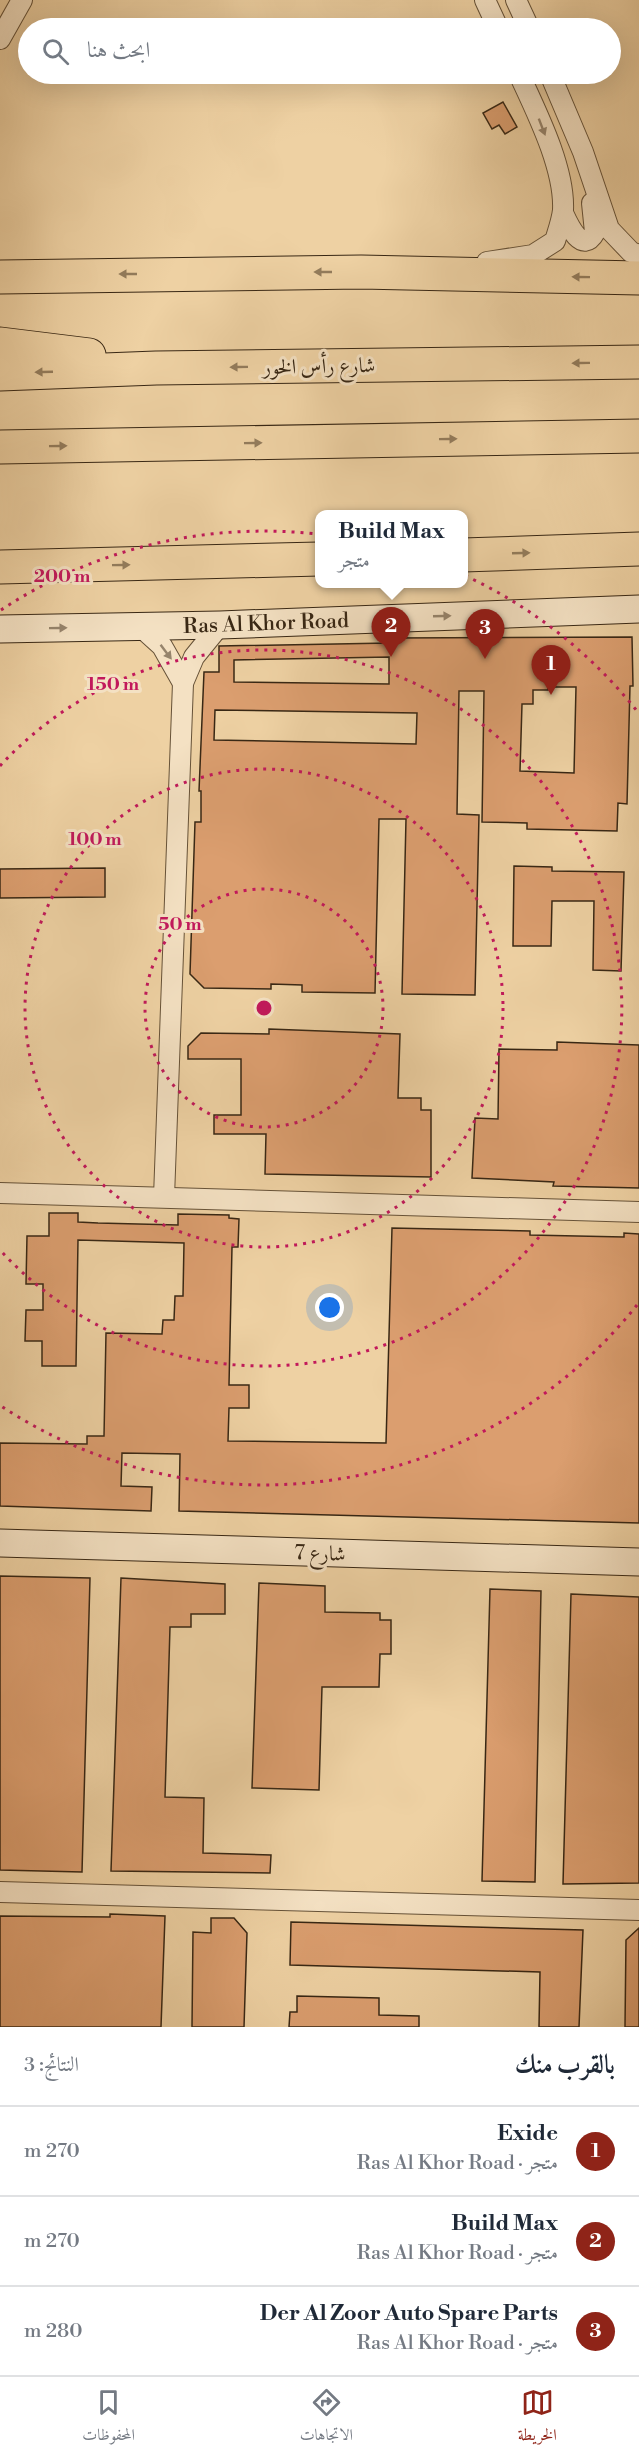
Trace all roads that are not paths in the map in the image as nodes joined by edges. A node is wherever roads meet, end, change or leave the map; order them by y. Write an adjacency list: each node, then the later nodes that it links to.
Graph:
1 (22, 0): 6 (street)
2 (485, 0): 4 (street)
3 (516, 0): 5 (street)
4 (493, 18)
5 (524, 18)
6 (0, 39)
7 (523, 84): 10 (street, one-way to 10)
8 (554, 84): 9 (street)
9 (593, 182): 10 (street); 11 (street)
10 (563, 213): 12 (street)
11 (639, 255)
12 (361, 272): 13 (highway, one-way to 13); 14 (highway, one-way to 12)
13 (0, 277)
14 (639, 278)
15 (0, 344): 17 (highway)
16 (639, 362): 17 (highway, شارع رأس الخور, one-way to 17)
17 (156, 368): 18 (highway, شارع رأس الخور, one-way to 18)
18 (0, 374)
19 (639, 436): 20 (highway, one-way to 19)
20 (0, 447)
21 (639, 549): 22 (highway, one-way to 21)
22 (468, 555)
23 (315, 559): 24 (highway, one-way to 23)
24 (0, 567)
25 (639, 609): 26 (street, Ras Al Khor Road, one-way to 25)
26 (220, 625): 27 (street, Ras Al Khor Road); 29 (street)
27 (141, 627): 28 (street, Ras Al Khor Road, one-way to 27); 29 (street, one-way to 29)
28 (0, 628)
29 (183, 683): 31 (street)
30 (0, 1193): 31 (street)
31 (164, 1197): 32 (street)
32 (639, 1212)
33 (0, 1543): 34 (street, شارع 7)
34 (639, 1563)
35 (0, 1892): 36 (street)
36 (639, 1910)

